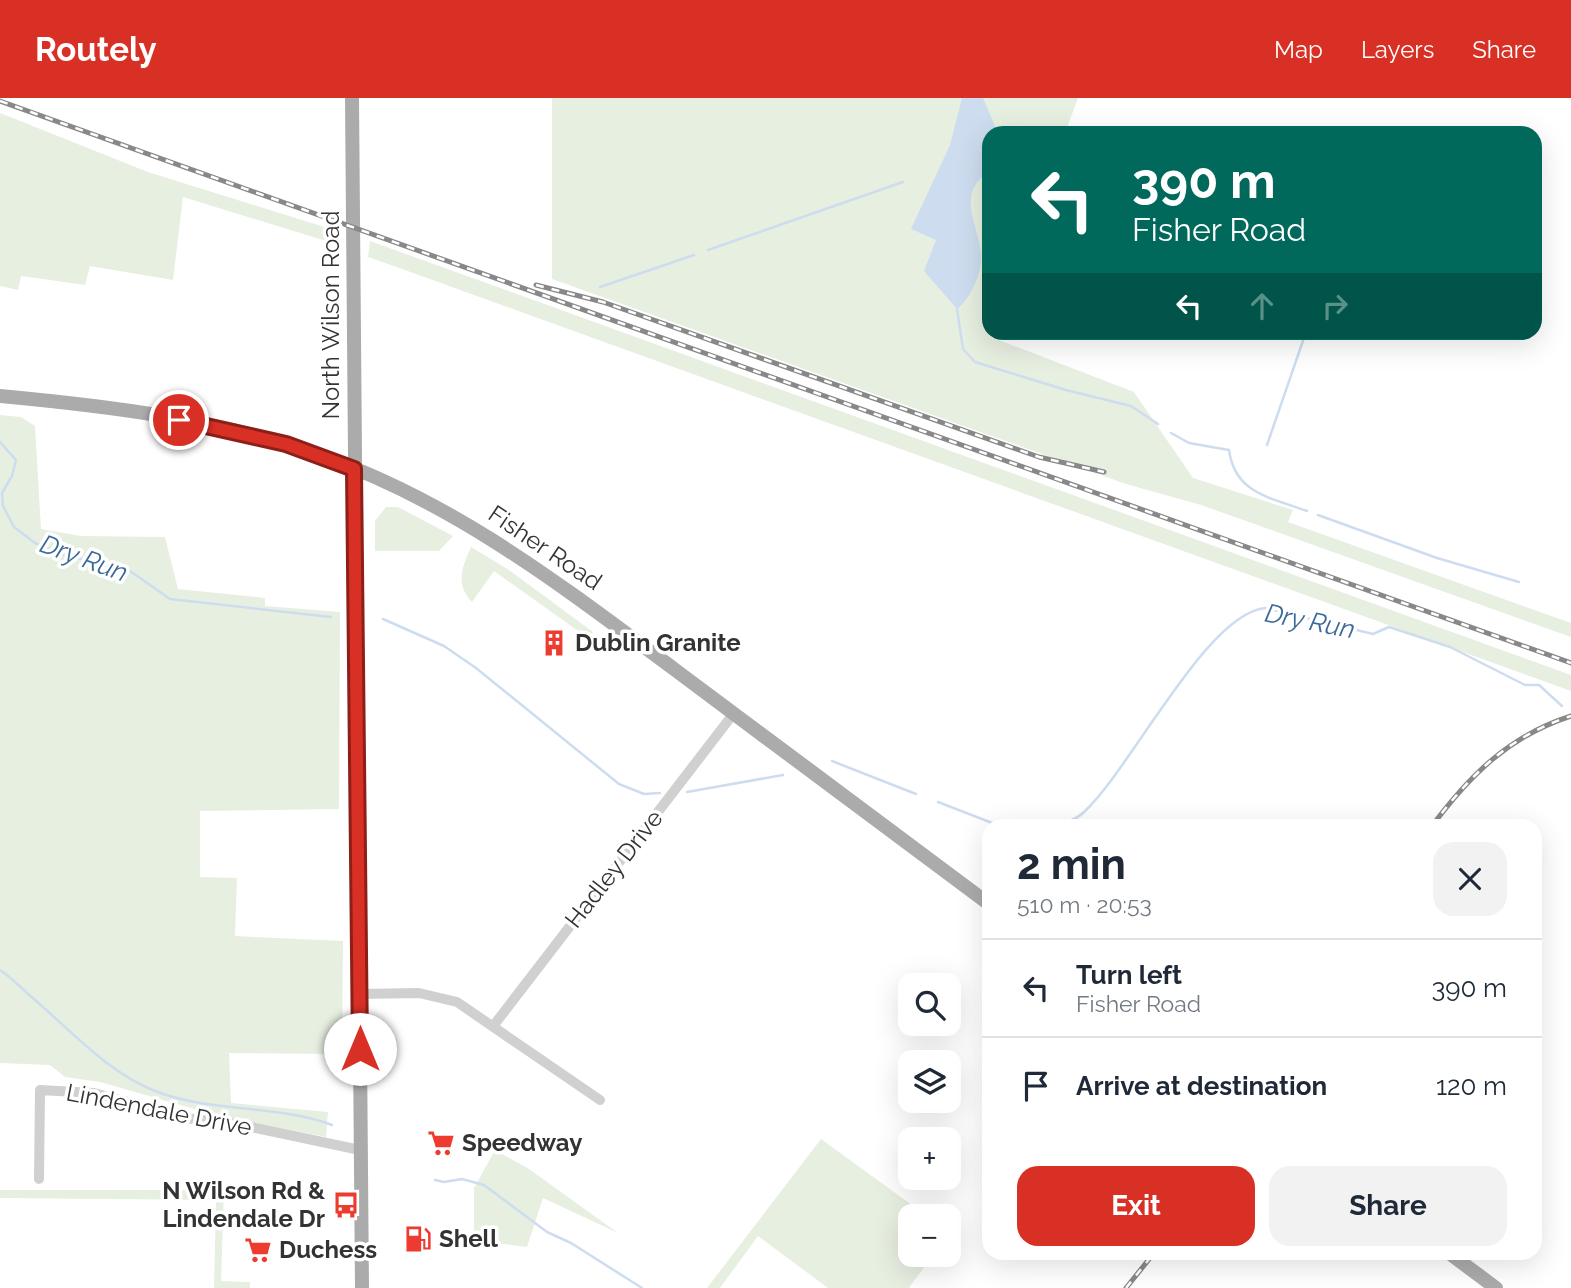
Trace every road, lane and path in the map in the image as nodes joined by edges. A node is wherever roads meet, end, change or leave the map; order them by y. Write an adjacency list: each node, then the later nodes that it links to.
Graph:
1 (352, 98): 3 (main road, North Wilson Road)
2 (0, 396): 3 (main road, Fisher Road)
3 (354, 469): 4 (main road, Fisher Road); 6 (main road, North Wilson Road)
4 (734, 713): 5 (main road, Fisher Road); 7 (street, Hadley Drive)
5 (982, 899)
6 (359, 993): 7 (street); 9 (main road, North Wilson Road)
7 (494, 1025): 8 (street)
8 (600, 1100)
9 (360, 1150): 10 (street, Lindendale Drive); 13 (main road, North Wilson Road)
10 (39, 1179)
11 (1458, 1260): 12 (main road)
12 (1490, 1286)
13 (362, 1288)

